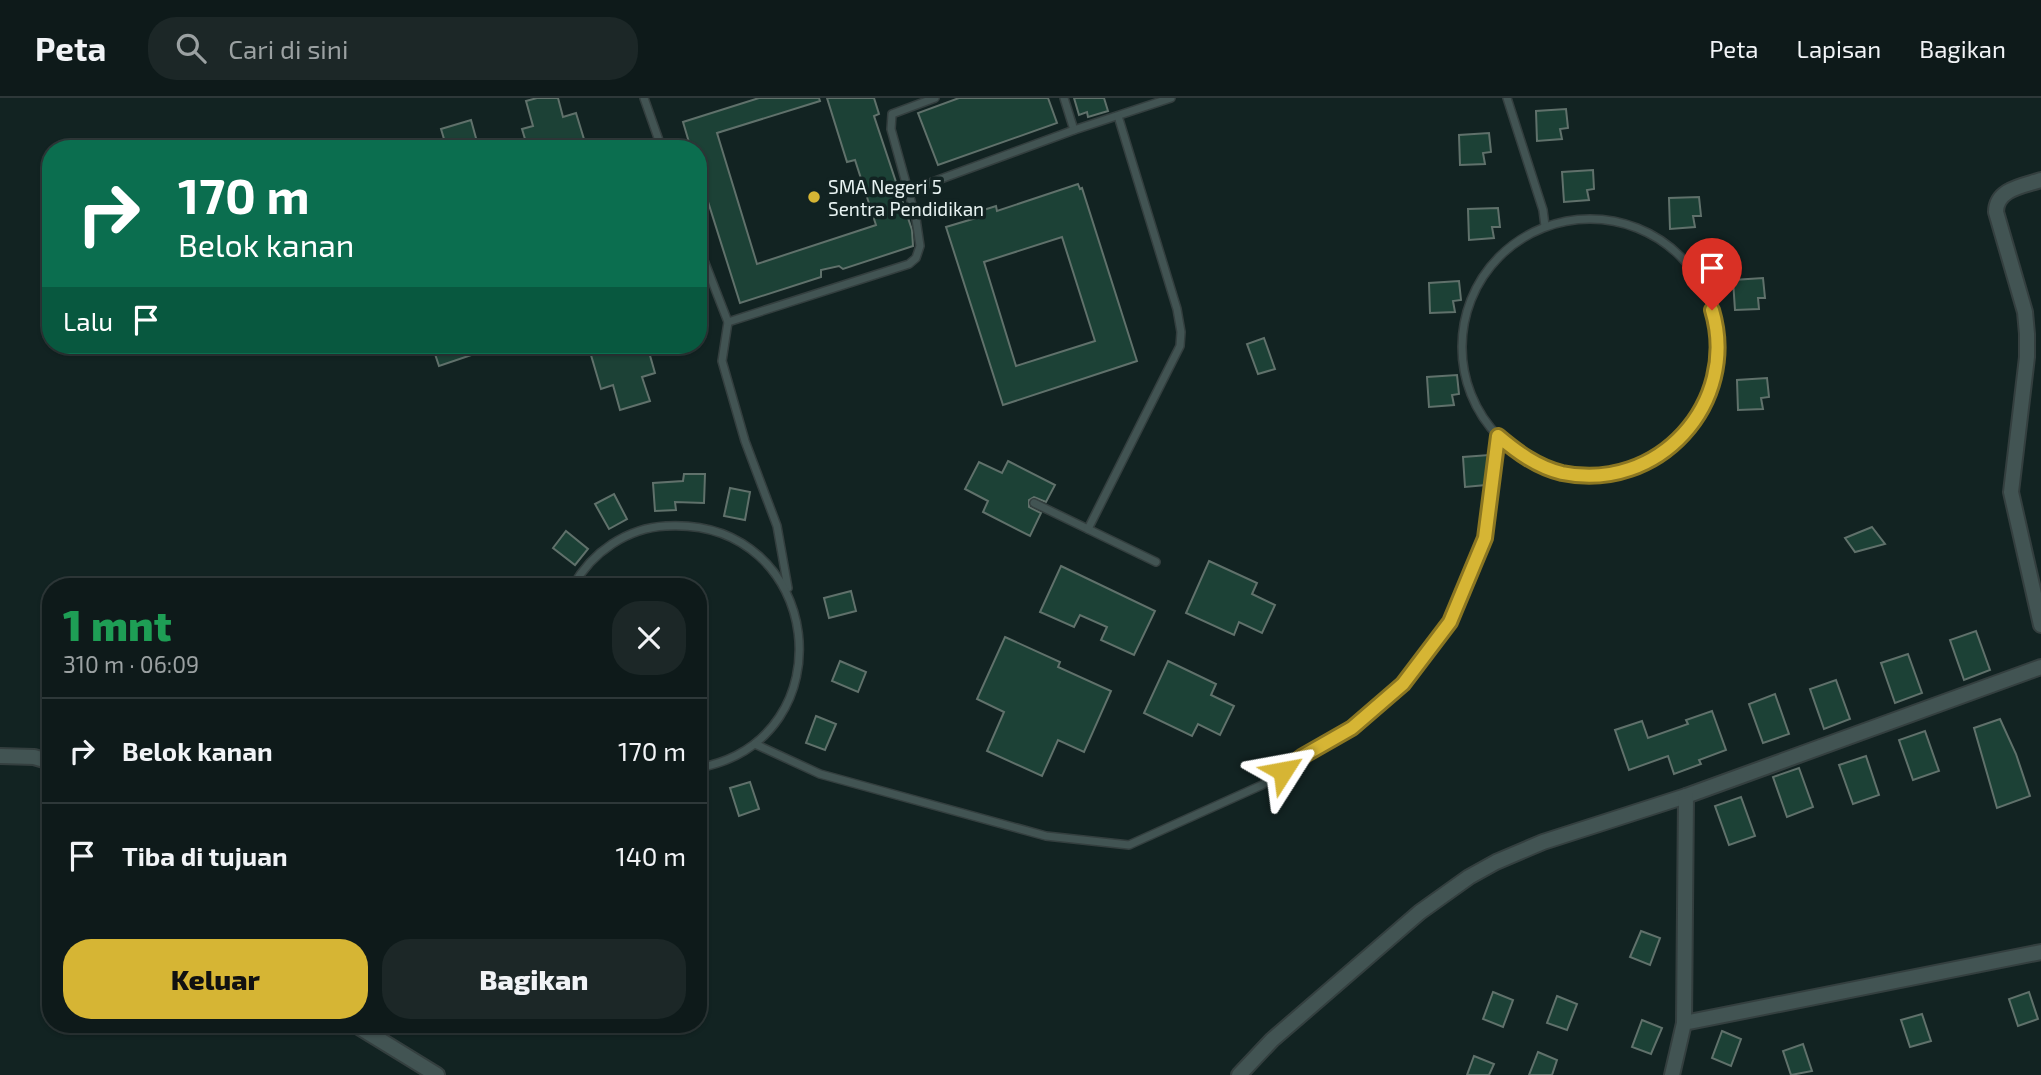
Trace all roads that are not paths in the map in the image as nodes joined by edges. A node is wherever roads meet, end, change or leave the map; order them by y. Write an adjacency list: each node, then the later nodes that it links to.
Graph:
1 (643, 98): 8 (lane)
2 (935, 98): 10 (lane)
3 (1065, 98): 7 (lane)
4 (1171, 98): 6 (lane)
5 (1507, 98): 11 (lane)
6 (1118, 116): 7 (lane); 16 (lane)
7 (1074, 130): 10 (lane)
8 (659, 140)
9 (2041, 180): 20 (street)
10 (908, 191): 13 (lane)
11 (1545, 226): 14 (lane); 14 (lane)
12 (707, 267): 13 (lane)
13 (729, 322): 19 (lane)
14 (1498, 436): 22 (lane)
15 (1034, 503): 16 (lane)
16 (1088, 529): 17 (lane)
17 (1156, 562)
18 (577, 578): 19 (lane)
19 (789, 593): 22 (lane)
20 (2041, 625)
21 (2041, 667): 26 (street)
22 (755, 744): 25 (lane)
23 (0, 756): 24 (street)
24 (42, 759)
25 (707, 766)
26 (1686, 796): 28 (street); 31 (street)
27 (2041, 952): 28 (street)
28 (1684, 1023): 32 (street)
29 (369, 1033): 30 (street)
30 (438, 1075)
31 (1240, 1075)
32 (1672, 1075)

